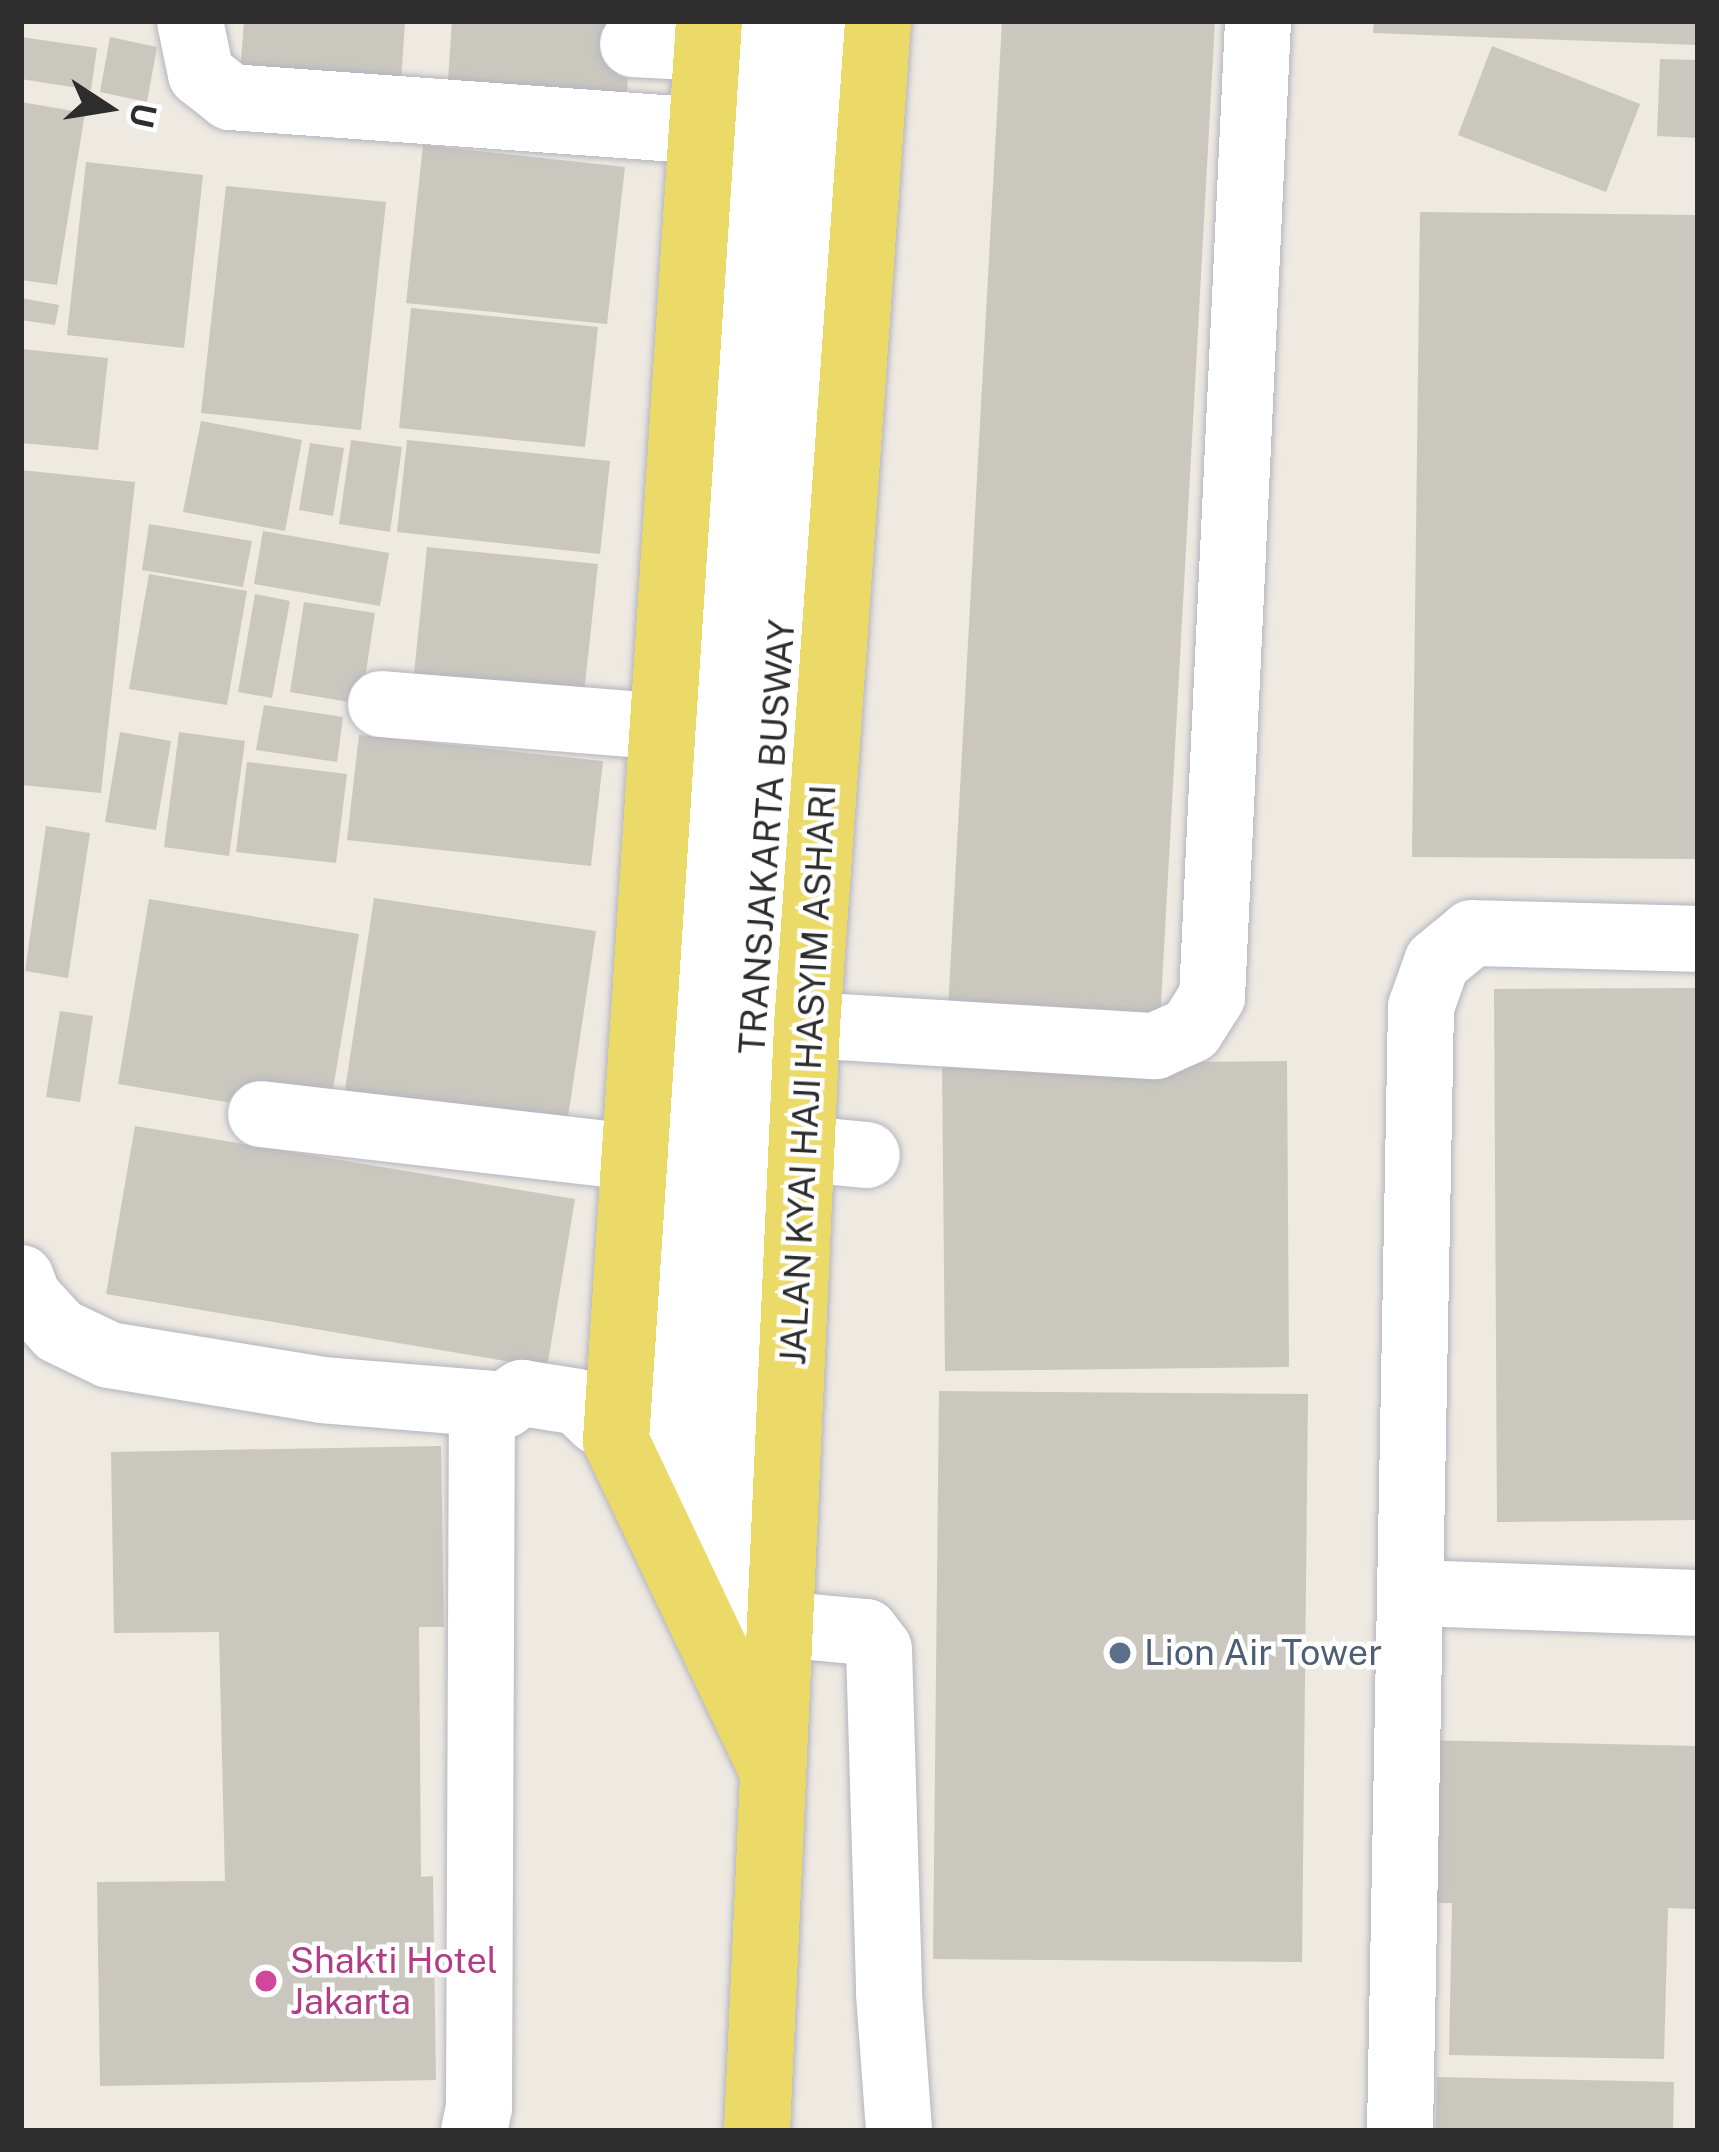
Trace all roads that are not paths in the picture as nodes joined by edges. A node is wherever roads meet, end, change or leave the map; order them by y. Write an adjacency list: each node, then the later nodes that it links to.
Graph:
1 (190, 21): 7 (lane)
2 (820, 21): 23 (lane, TRANSJAKARTA BUSWAY)
3 (878, 21): 11 (main road, JALAN KYAI HAJI HASYIM ASHARI)
4 (1258, 21): 11 (lane)
5 (727, 30): 6 (lane); 7 (main road); 19 (lane, TRANSJAKARTA BUSWAY)
6 (633, 44)
7 (705, 131): 9 (main road)
8 (381, 704): 9 (lane)
9 (664, 728): 15 (main road)
10 (1698, 938): 20 (lane)
11 (807, 1025): 13 (main road, JALAN KYAI HAJI HASYIM ASHARI)
12 (261, 1114): 15 (lane)
13 (802, 1149): 14 (lane); 22 (main road, JALAN KYAI HAJI HASYIM ASHARI)
14 (867, 1155)
15 (635, 1156): 18 (main road)
16 (21, 1278): 17 (lane)
17 (493, 1404): 18 (lane); 25 (lane)
18 (610, 1428): 19 (main road)
19 (673, 1557): 23 (main road)
20 (1412, 1593): 21 (lane); 28 (lane)
21 (1698, 1603)
22 (779, 1624): 24 (main road, JALAN KYAI HAJI HASYIM ASHARI); 27 (lane)
23 (718, 1654): 24 (main road)
24 (774, 1774): 26 (main road, JALAN KYAI HAJI HASYIM ASHARI)
25 (474, 2131)
26 (757, 2131)
27 (899, 2131)
28 (1400, 2131)

